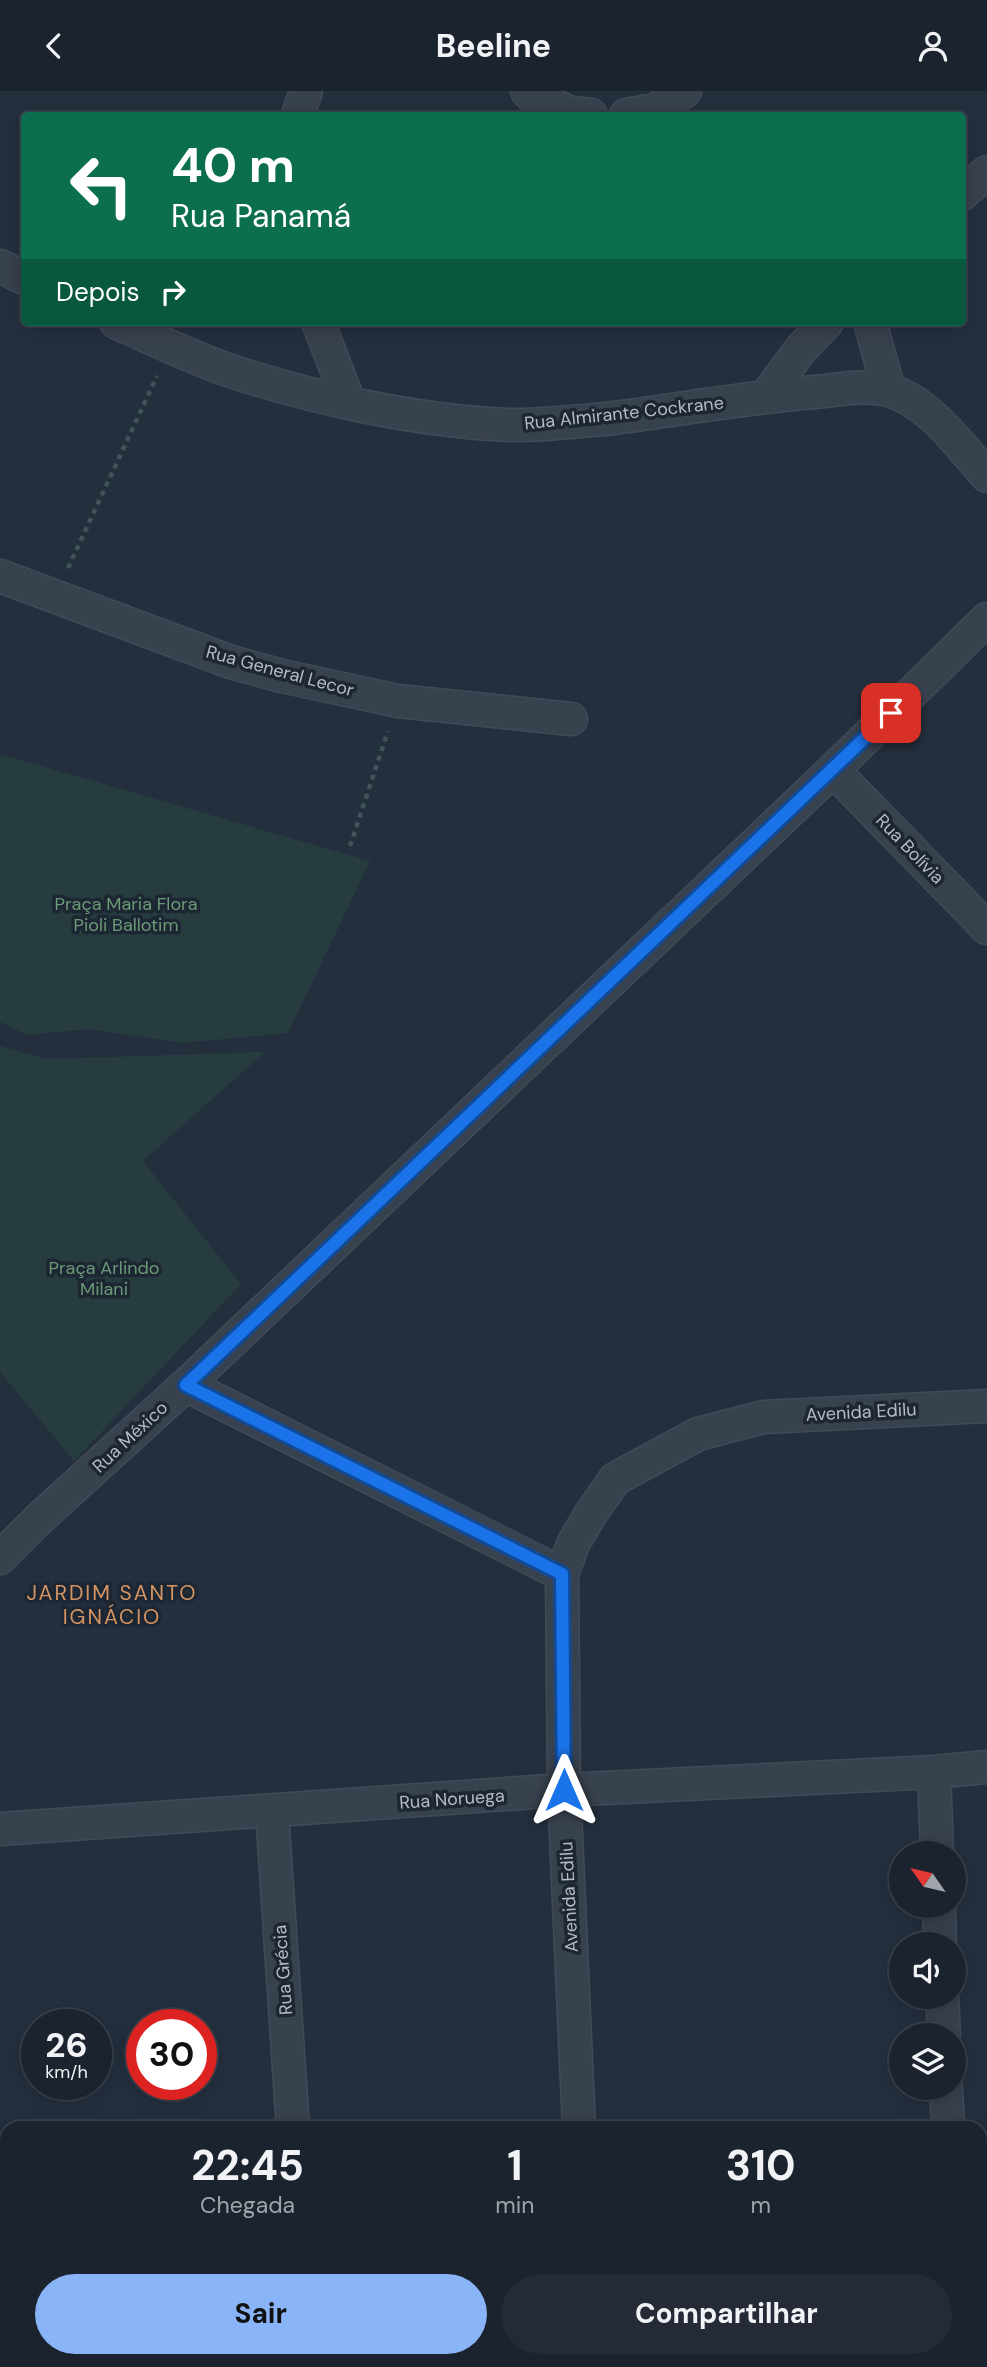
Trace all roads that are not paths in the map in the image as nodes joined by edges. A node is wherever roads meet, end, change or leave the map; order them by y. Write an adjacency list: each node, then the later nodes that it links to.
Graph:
1 (306, 91): 4 (street)
2 (527, 91): 5 (street)
3 (685, 91): 6 (street)
4 (299, 112)
5 (569, 112)
6 (643, 112)
7 (987, 172): 8 (street)
8 (966, 190)
9 (0, 266): 10 (street)
10 (21, 276)
11 (125, 326): 17 (street, Rua Almirante Cockrane)
12 (320, 326): 17 (street)
13 (823, 326): 16 (street)
14 (871, 326): 15 (street)
15 (889, 390): 16 (street, Rua Almirante Cockrane); 18 (street, Rua Almirante Cockrane)
16 (766, 396): 17 (street, Rua Almirante Cockrane)
17 (349, 402)
18 (987, 476)
19 (0, 576): 21 (street, Rua General Lecor)
20 (987, 619): 22 (street, Rua México)
21 (571, 719)
22 (833, 770): 23 (street, Rua Bolívia); 24 (street, Rua México)
23 (987, 928)
24 (186, 1385): 26 (street, Rua México); 27 (street)
25 (987, 1406): 27 (street, Avenida Edilu)
26 (0, 1557)
27 (562, 1574): 30 (street, Avenida Edilu)
28 (987, 1767): 29 (street, Rua Noruega)
29 (934, 1772): 30 (street, Rua Noruega); 33 (street)
30 (564, 1790): 31 (street, Rua Noruega); 36 (street, Avenida Edilu)
31 (272, 1812): 32 (street, Rua Noruega); 35 (street, Rua Grécia)
32 (0, 1829)
33 (937, 1841)
34 (947, 2100): 37 (street)
35 (293, 2121)
36 (579, 2121)
37 (948, 2121)

